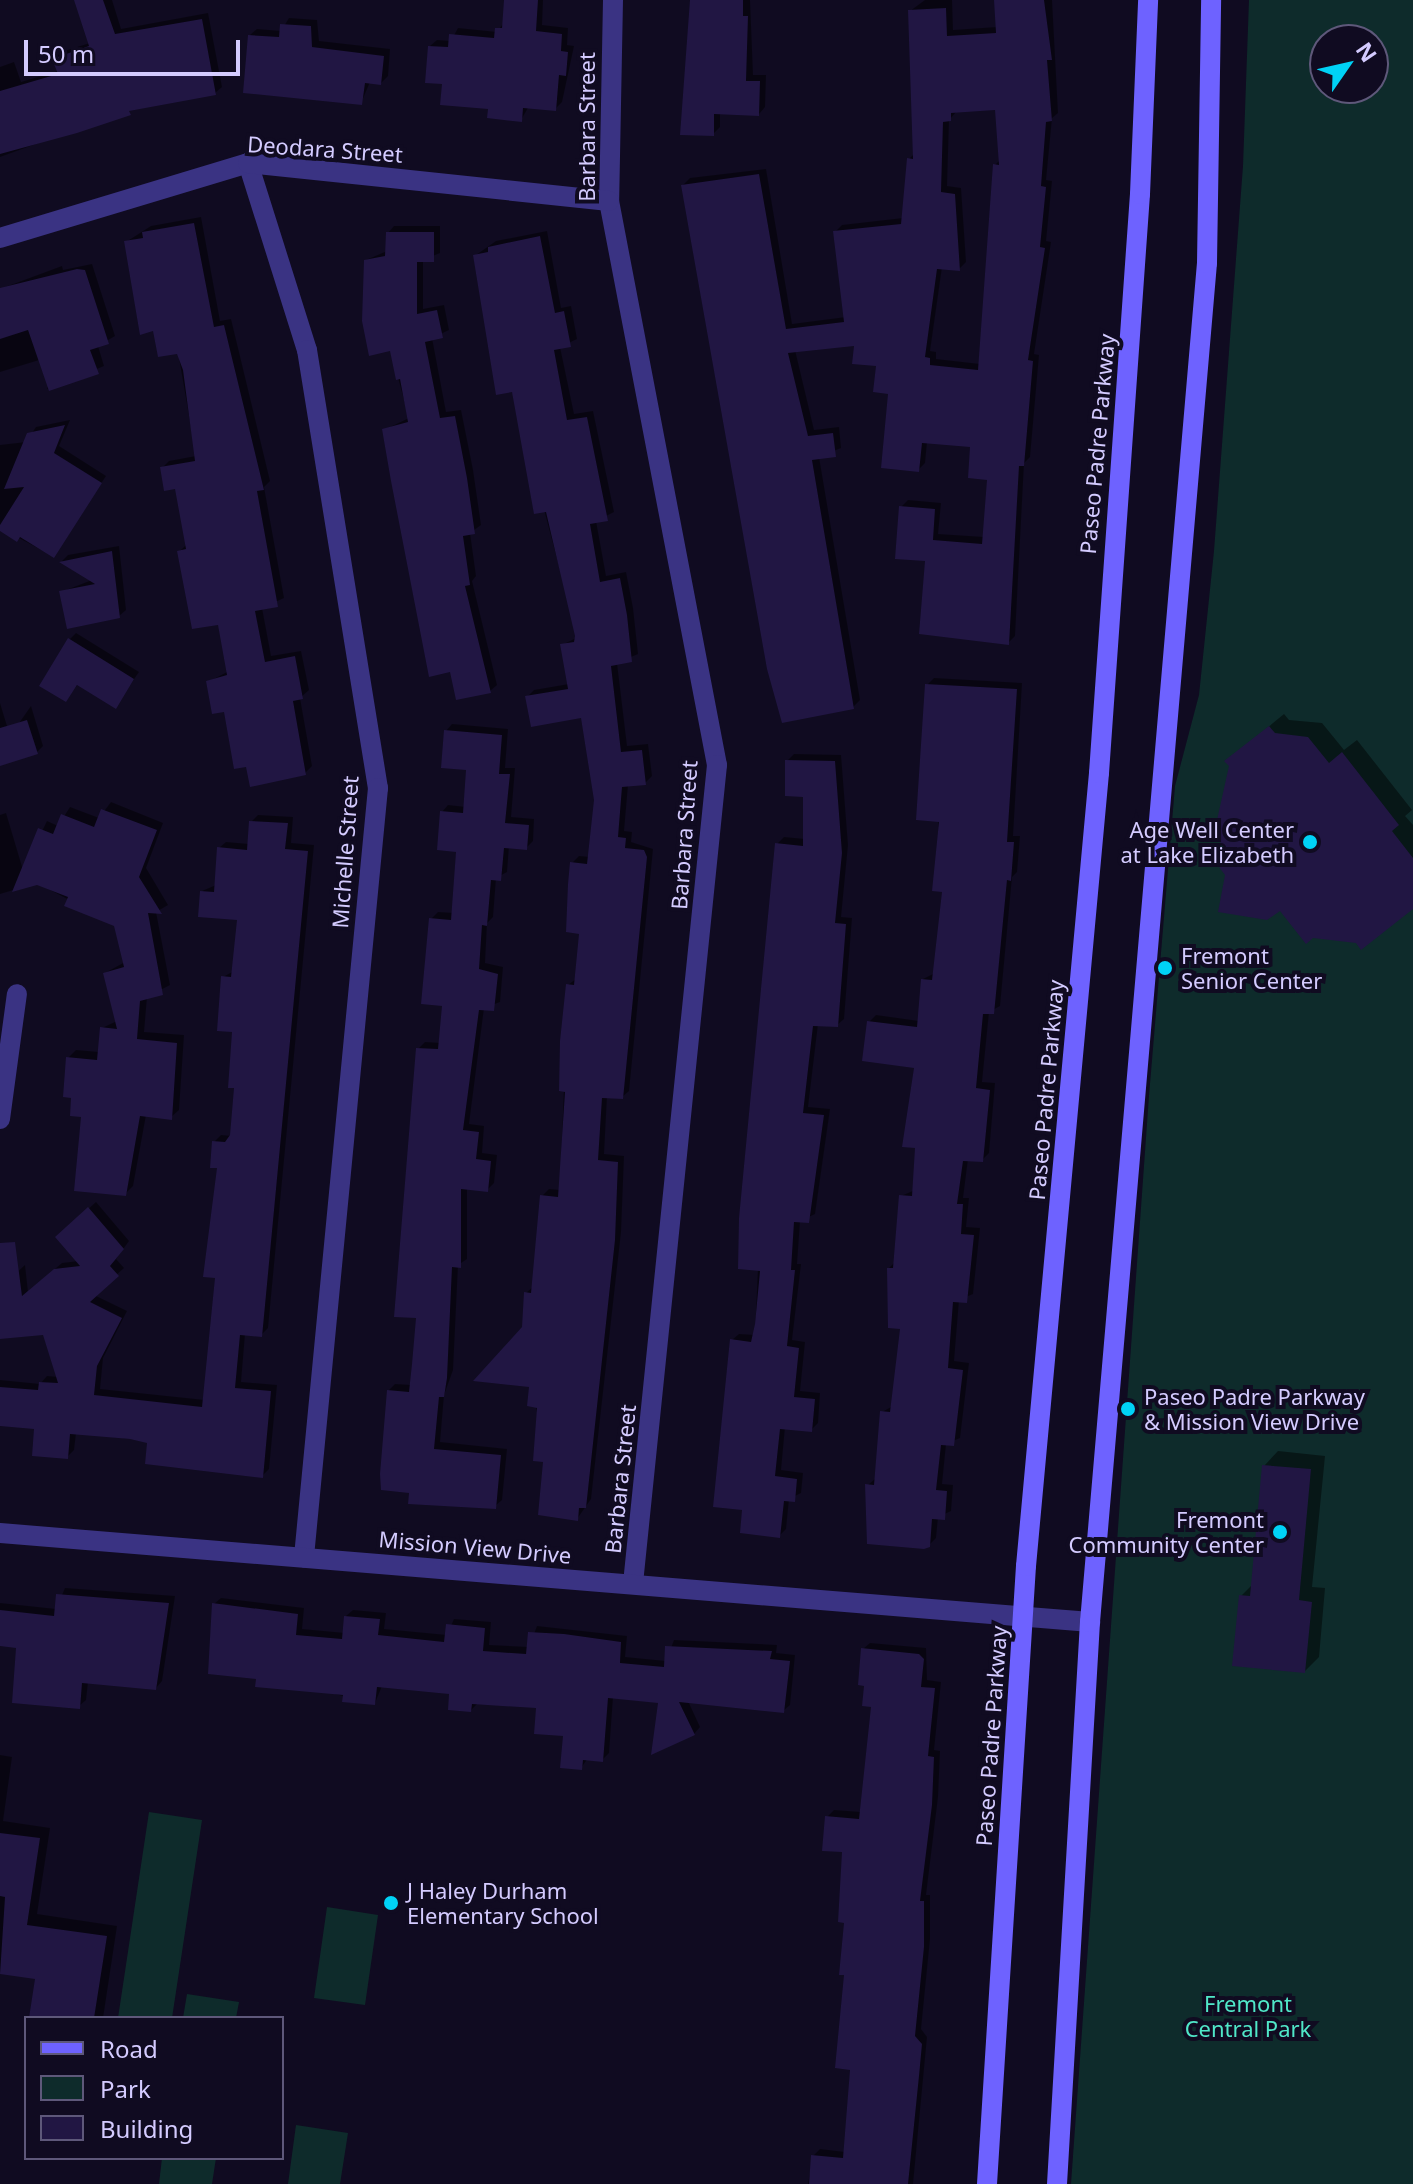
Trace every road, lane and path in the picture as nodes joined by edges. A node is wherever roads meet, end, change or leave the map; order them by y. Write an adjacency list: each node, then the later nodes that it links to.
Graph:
1 (613, 0): 5 (street, Barbara Street)
2 (1148, 0): 12 (main road, Paseo Padre Parkway)
3 (1211, 0): 13 (main road)
4 (248, 163): 5 (street, Deodara Street); 6 (street, Deodara Street); 10 (street, Michelle Street)
5 (609, 201): 11 (street, Barbara Street)
6 (0, 238)
7 (17, 994): 8 (street)
8 (0, 1119)
9 (0, 1533): 10 (street, Mission View Drive)
10 (304, 1557): 11 (street, Mission View Drive)
11 (633, 1584): 12 (street, Mission View Drive)
12 (1023, 1616): 13 (street, Mission View Drive); 14 (main road, Paseo Padre Parkway)
13 (1090, 1622): 15 (main road)
14 (987, 2184)
15 (1057, 2184)

